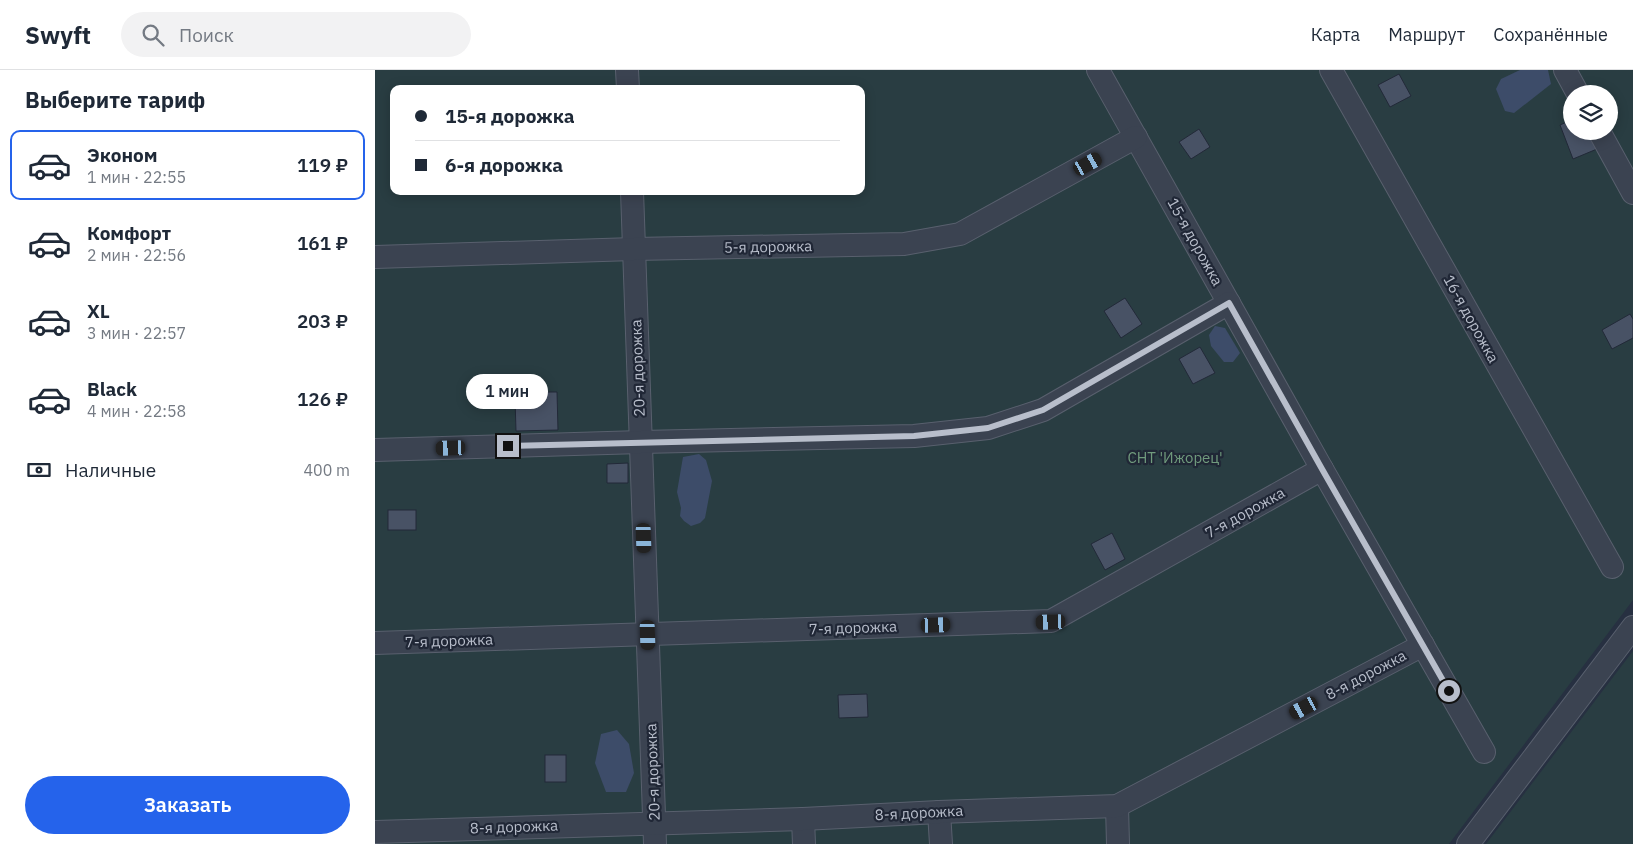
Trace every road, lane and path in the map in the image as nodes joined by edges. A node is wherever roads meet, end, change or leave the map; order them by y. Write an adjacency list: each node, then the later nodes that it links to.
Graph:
1 (627, 70): 5 (street)
2 (1098, 70): 7 (street, 15-я дорожка)
3 (1331, 70): 17 (street, 16-я дорожка)
4 (1565, 70): 6 (street)
5 (628, 85)
6 (1573, 85)
7 (1136, 137): 11 (street, 5-я дорожка); 13 (street, 15-я дорожка)
8 (1604, 140): 9 (street)
9 (1633, 193)
10 (632, 195): 11 (street, 20-я дорожка)
11 (634, 249): 12 (street, 5-я дорожка); 14 (street, 20-я дорожка)
12 (375, 257)
13 (1229, 303): 14 (street); 16 (street, 15-я дорожка)
14 (641, 442): 15 (street); 19 (street, 20-я дорожка)
15 (375, 450)
16 (1322, 469): 19 (street, 7-я дорожка); 21 (street, 15-я дорожка)
17 (1611, 567)
18 (1633, 627): 31 (street)
19 (648, 635): 20 (street, 7-я дорожка); 27 (street, 20-я дорожка)
20 (375, 643)
21 (1423, 645): 22 (street, 15-я дорожка); 23 (street, 8-я дорожка)
22 (1484, 752)
23 (1117, 806): 24 (street, 8-я дорожка); 30 (street)
24 (939, 812): 25 (street, 8-я дорожка); 29 (street)
25 (803, 819): 27 (street, 8-я дорожка); 28 (street)
26 (375, 832): 27 (street, 8-я дорожка)
27 (655, 833)
28 (804, 844)
29 (941, 844)
30 (1118, 844)
31 (1468, 844)

